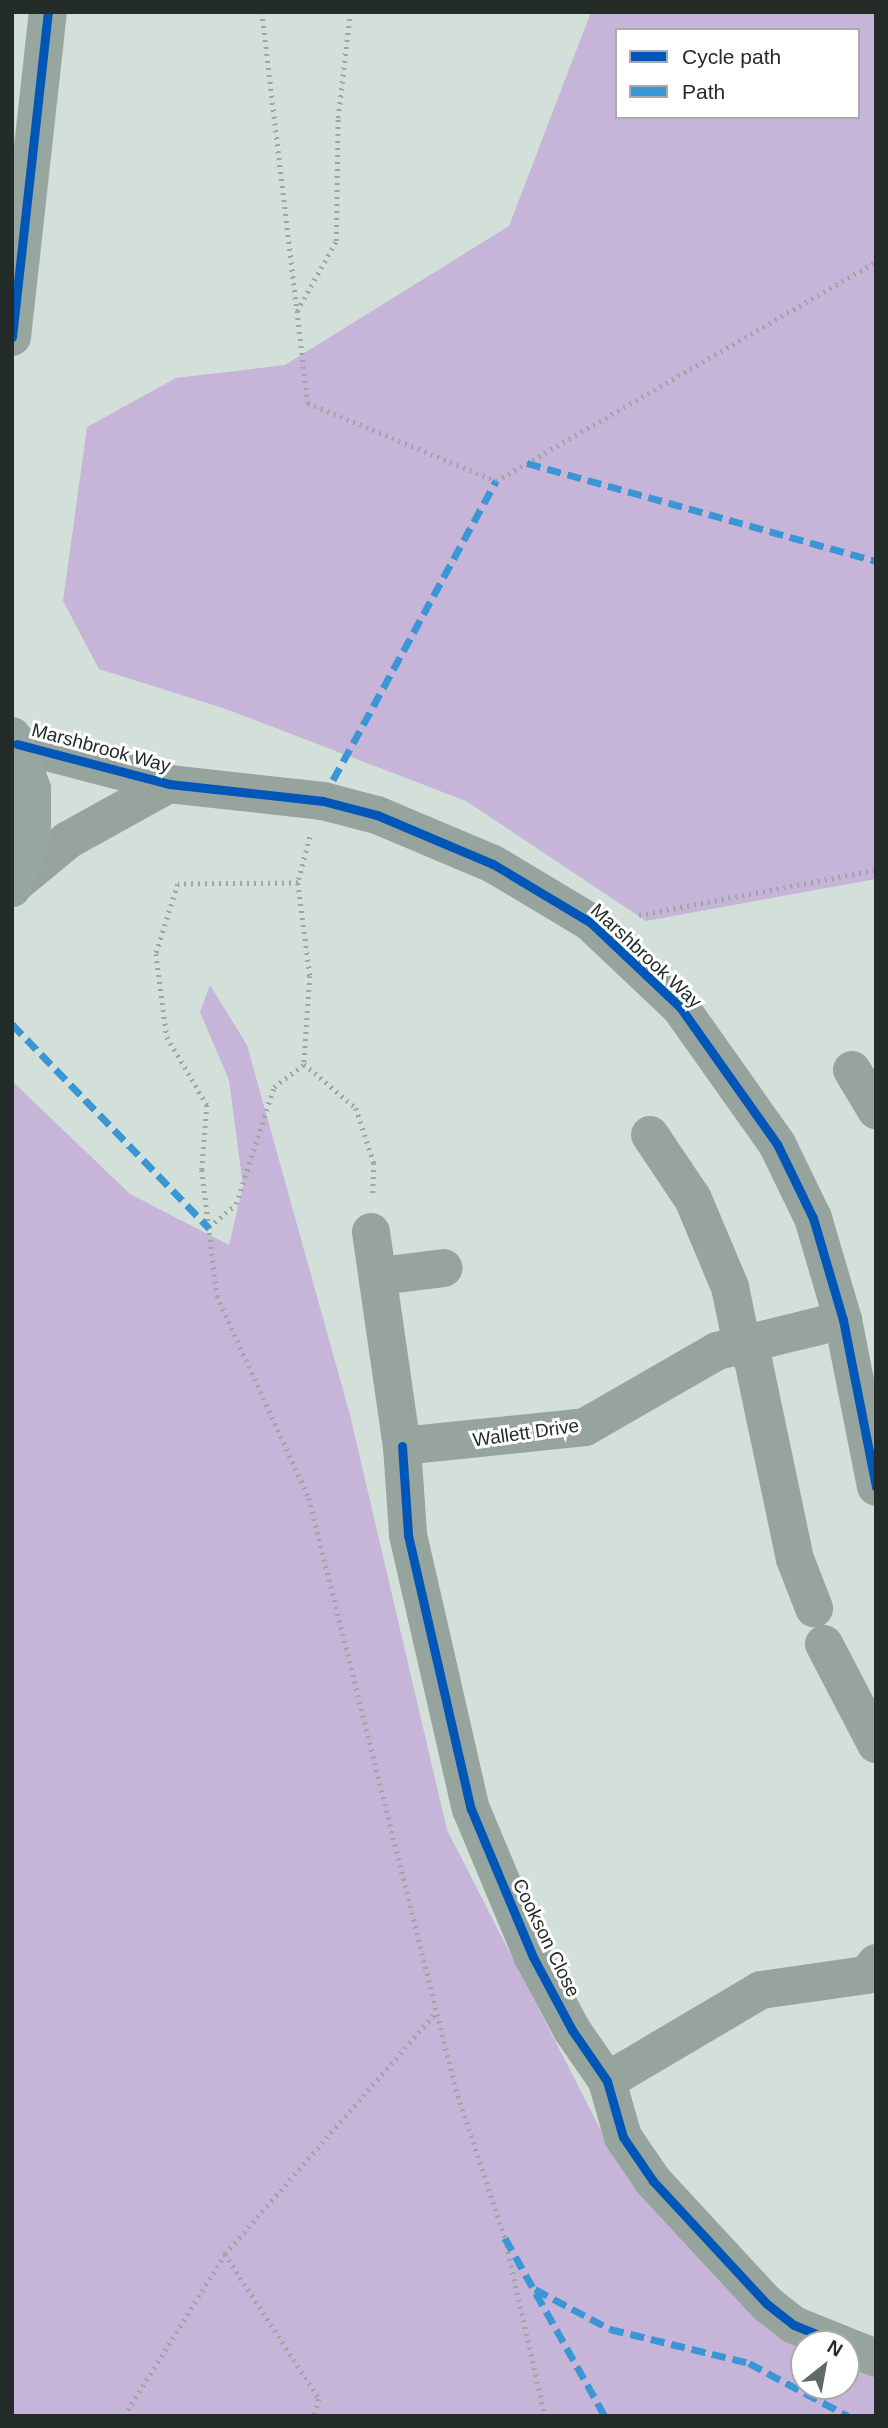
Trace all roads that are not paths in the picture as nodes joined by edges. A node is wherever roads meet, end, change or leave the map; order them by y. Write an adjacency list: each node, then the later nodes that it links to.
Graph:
1 (48, 12): 2 (main road)
2 (12, 337)
3 (15, 740): 4 (street, Marshbrook Way); 5 (main road)
4 (169, 784): 5 (street, Marshbrook Way); 12 (street, Marshbrook Way)
5 (15, 885)
6 (852, 1070): 7 (street)
7 (876, 1110)
8 (650, 1135): 13 (street)
9 (370, 1232): 11 (street)
10 (444, 1268): 11 (street)
11 (380, 1276): 14 (street)
12 (843, 1320): 13 (street, Wallett Drive); 15 (street, Marshbrook Way)
13 (742, 1345): 14 (street, Wallett Drive); 16 (street)
14 (402, 1446): 20 (street, Cookson Close)
15 (874, 1467)
16 (814, 1608)
17 (824, 1644): 18 (street)
18 (876, 1744)
19 (876, 1964): 20 (street)
20 (607, 2081): 21 (street, Cookson Close)
21 (806, 2330)

